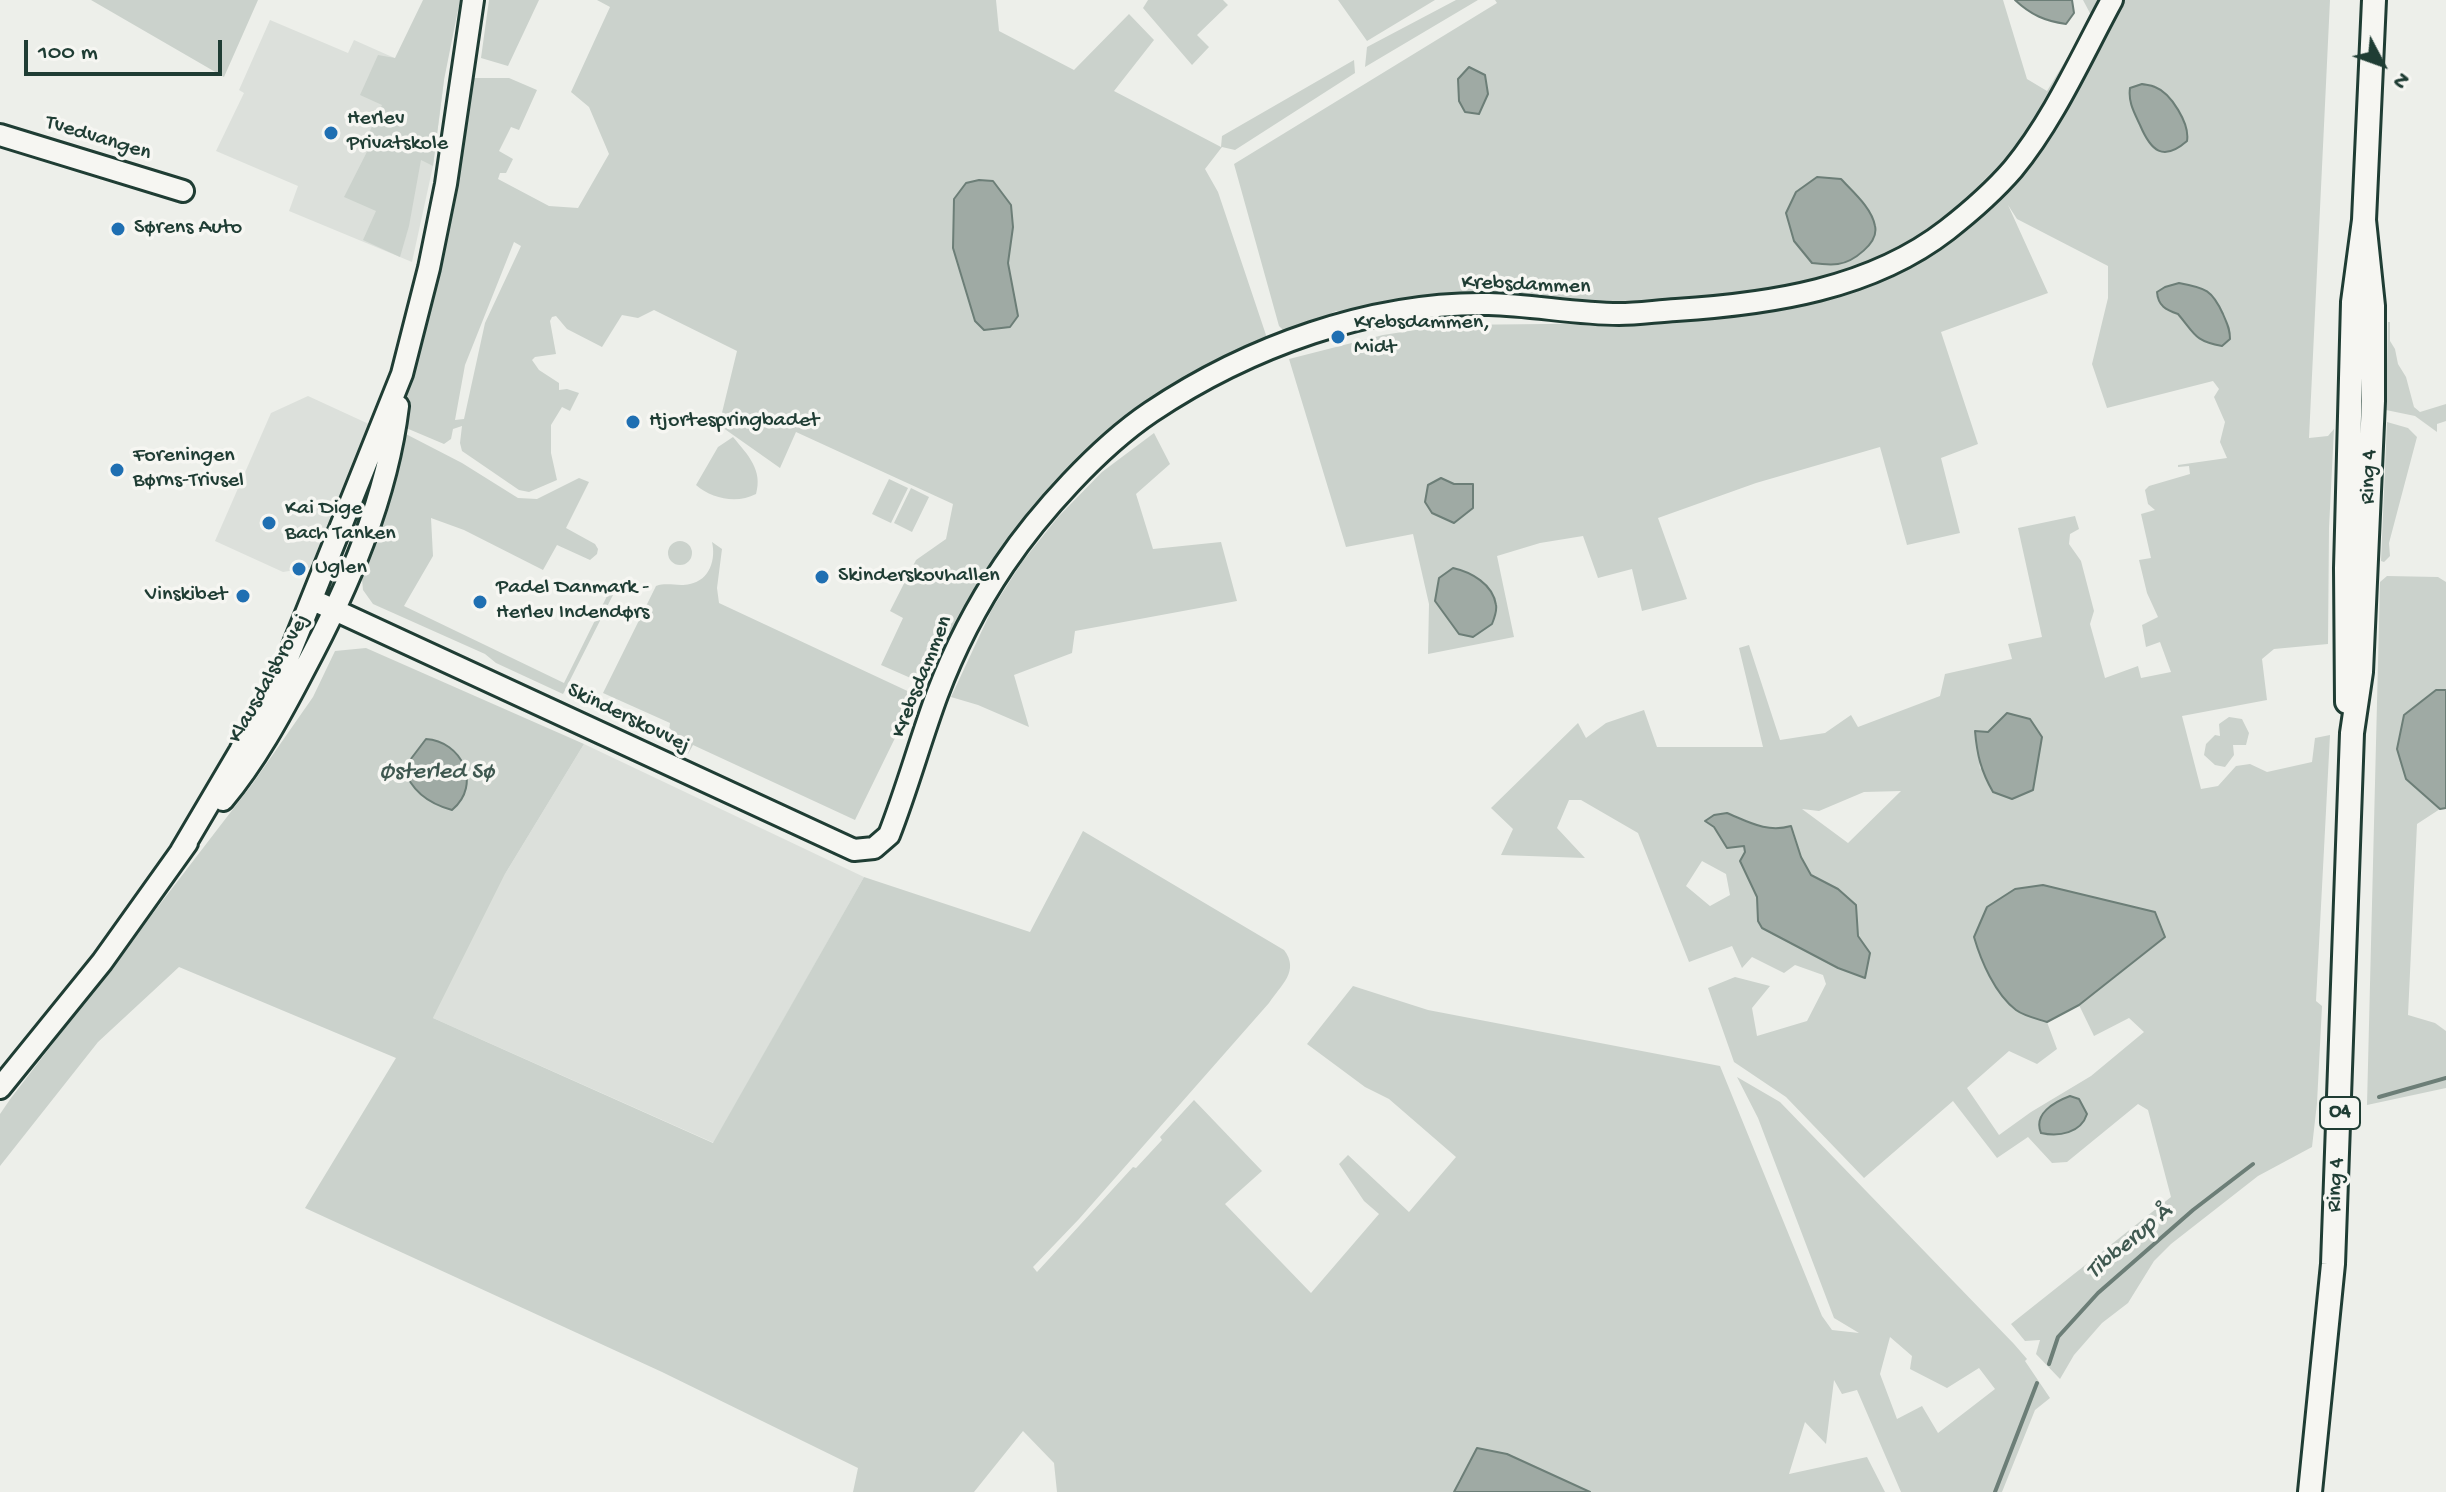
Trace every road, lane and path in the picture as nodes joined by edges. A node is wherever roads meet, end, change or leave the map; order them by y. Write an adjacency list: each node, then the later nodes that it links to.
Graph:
1 (473, 0): 6 (street, Klausdalsbrovej)
2 (2112, 0): 9 (street, Krebsdammen)
3 (2374, 0): 12 (main road, Ring 4 / O4)
4 (0, 135): 5 (street, Tvedvangen)
5 (183, 191)
6 (402, 374): 7 (street, Klausdalsbrovej); 8 (street, Klausdalsbrovej)
7 (313, 600): 8 (street, Skinderskovvej); 10 (street, Klausdalsbrovej)
8 (336, 610): 9 (street, Skinderskovvej); 10 (street, Klausdalsbrovej)
9 (902, 801)
10 (181, 851): 11 (street, Klausdalsbrovej)
11 (3, 1085)
12 (2310, 1492)

